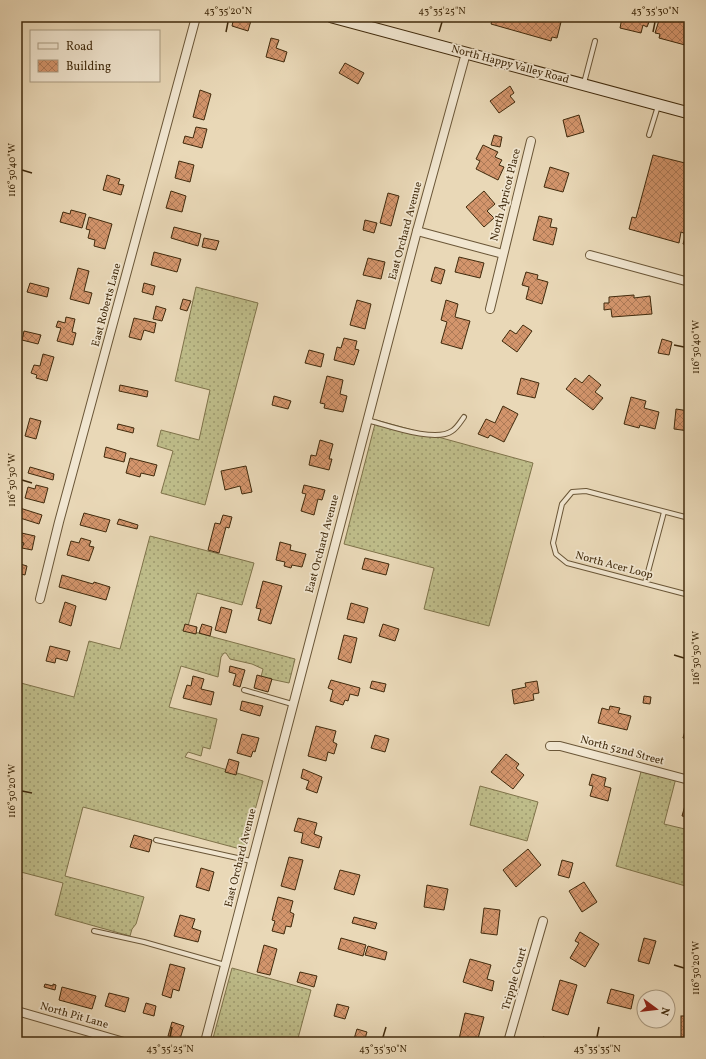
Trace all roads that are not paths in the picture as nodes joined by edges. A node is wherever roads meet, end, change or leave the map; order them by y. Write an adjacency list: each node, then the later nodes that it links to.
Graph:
1 (196, 17): 22 (street, East Roberts Lane)
2 (338, 18): 4 (main road, North Happy Valley Road)
3 (595, 41): 5 (lane)
4 (466, 53): 5 (main road, North Happy Valley Road); 10 (street, East Orchard Avenue)
5 (583, 84): 6 (main road, North Happy Valley Road)
6 (658, 105): 7 (main road, North Happy Valley Road); 8 (lane)
7 (689, 113)
8 (649, 135)
9 (531, 141): 11 (street, North Apricot Place)
10 (417, 231): 11 (street, North Apricot Place); 16 (street, East Orchard Avenue)
11 (503, 254): 14 (street, North Apricot Place)
12 (590, 255): 13 (street)
13 (689, 282)
14 (490, 309)
15 (464, 416): 16 (lane)
16 (367, 420): 24 (street, East Orchard Avenue)
17 (664, 512): 18 (lane, North Acer Loop); 19 (lane); 19 (lane, North Acer Loop)
18 (689, 518)
19 (645, 583): 21 (lane, North Acer Loop)
20 (689, 585): 21 (lane)
21 (688, 594)
22 (40, 599)
23 (244, 690): 24 (lane)
24 (292, 704): 28 (street, East Orchard Avenue)
25 (550, 746): 26 (street, North 52nd Street)
26 (689, 780)
27 (156, 840): 28 (lane)
28 (251, 861): 31 (street, East Orchard Avenue)
29 (543, 921): 35 (street, Tripple Court)
30 (94, 931): 31 (lane)
31 (225, 965): 34 (street, East Orchard Avenue)
32 (17, 1011): 33 (street, North Pit Lane)
33 (124, 1042)
34 (205, 1042)
35 (508, 1042)

